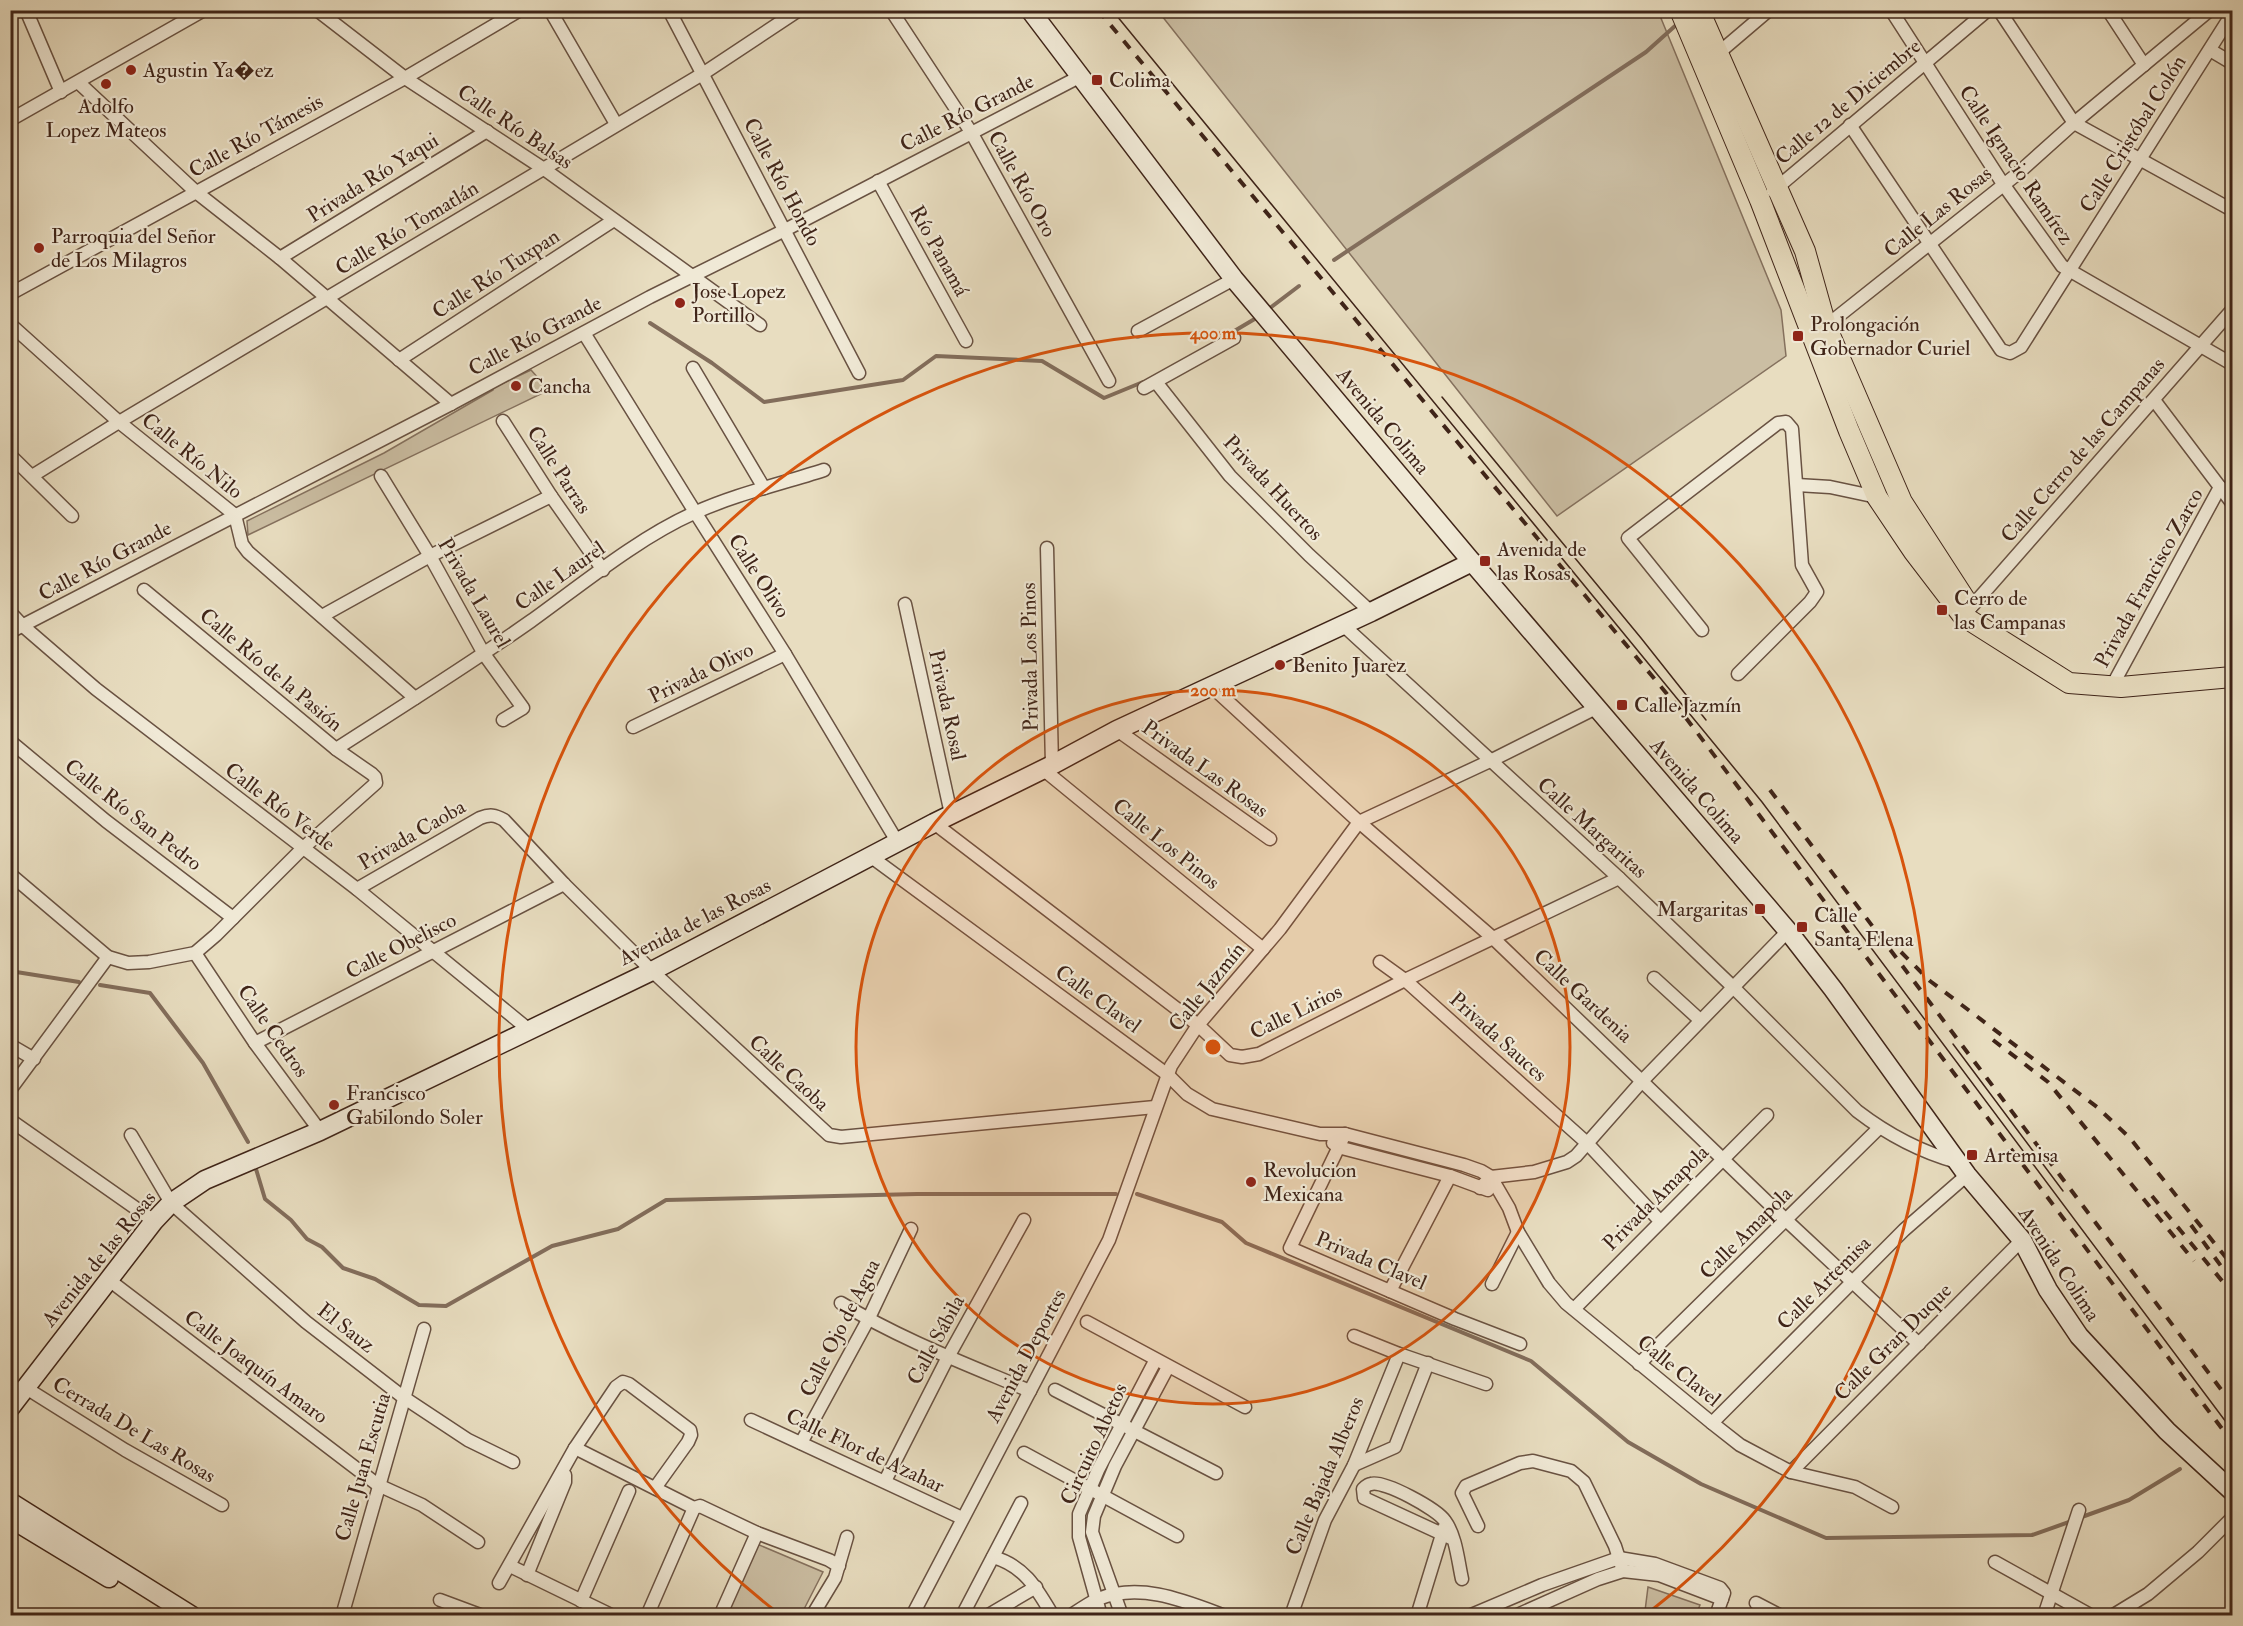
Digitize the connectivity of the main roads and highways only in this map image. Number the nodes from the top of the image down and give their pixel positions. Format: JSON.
{"nodes":[{"id":1,"x":1680,"y":10,"type":"edge"},
{"id":2,"x":1699,"y":10,"type":"edge"},
{"id":3,"x":1967,"y":612,"type":"junction"},
{"id":4,"x":2232,"y":677,"type":"edge"}],
"edges":[{"from":1,"to":3,"type":"main road"},
{"from":2,"to":3,"type":"main road"},
{"from":3,"to":4,"type":"main road"}]}
